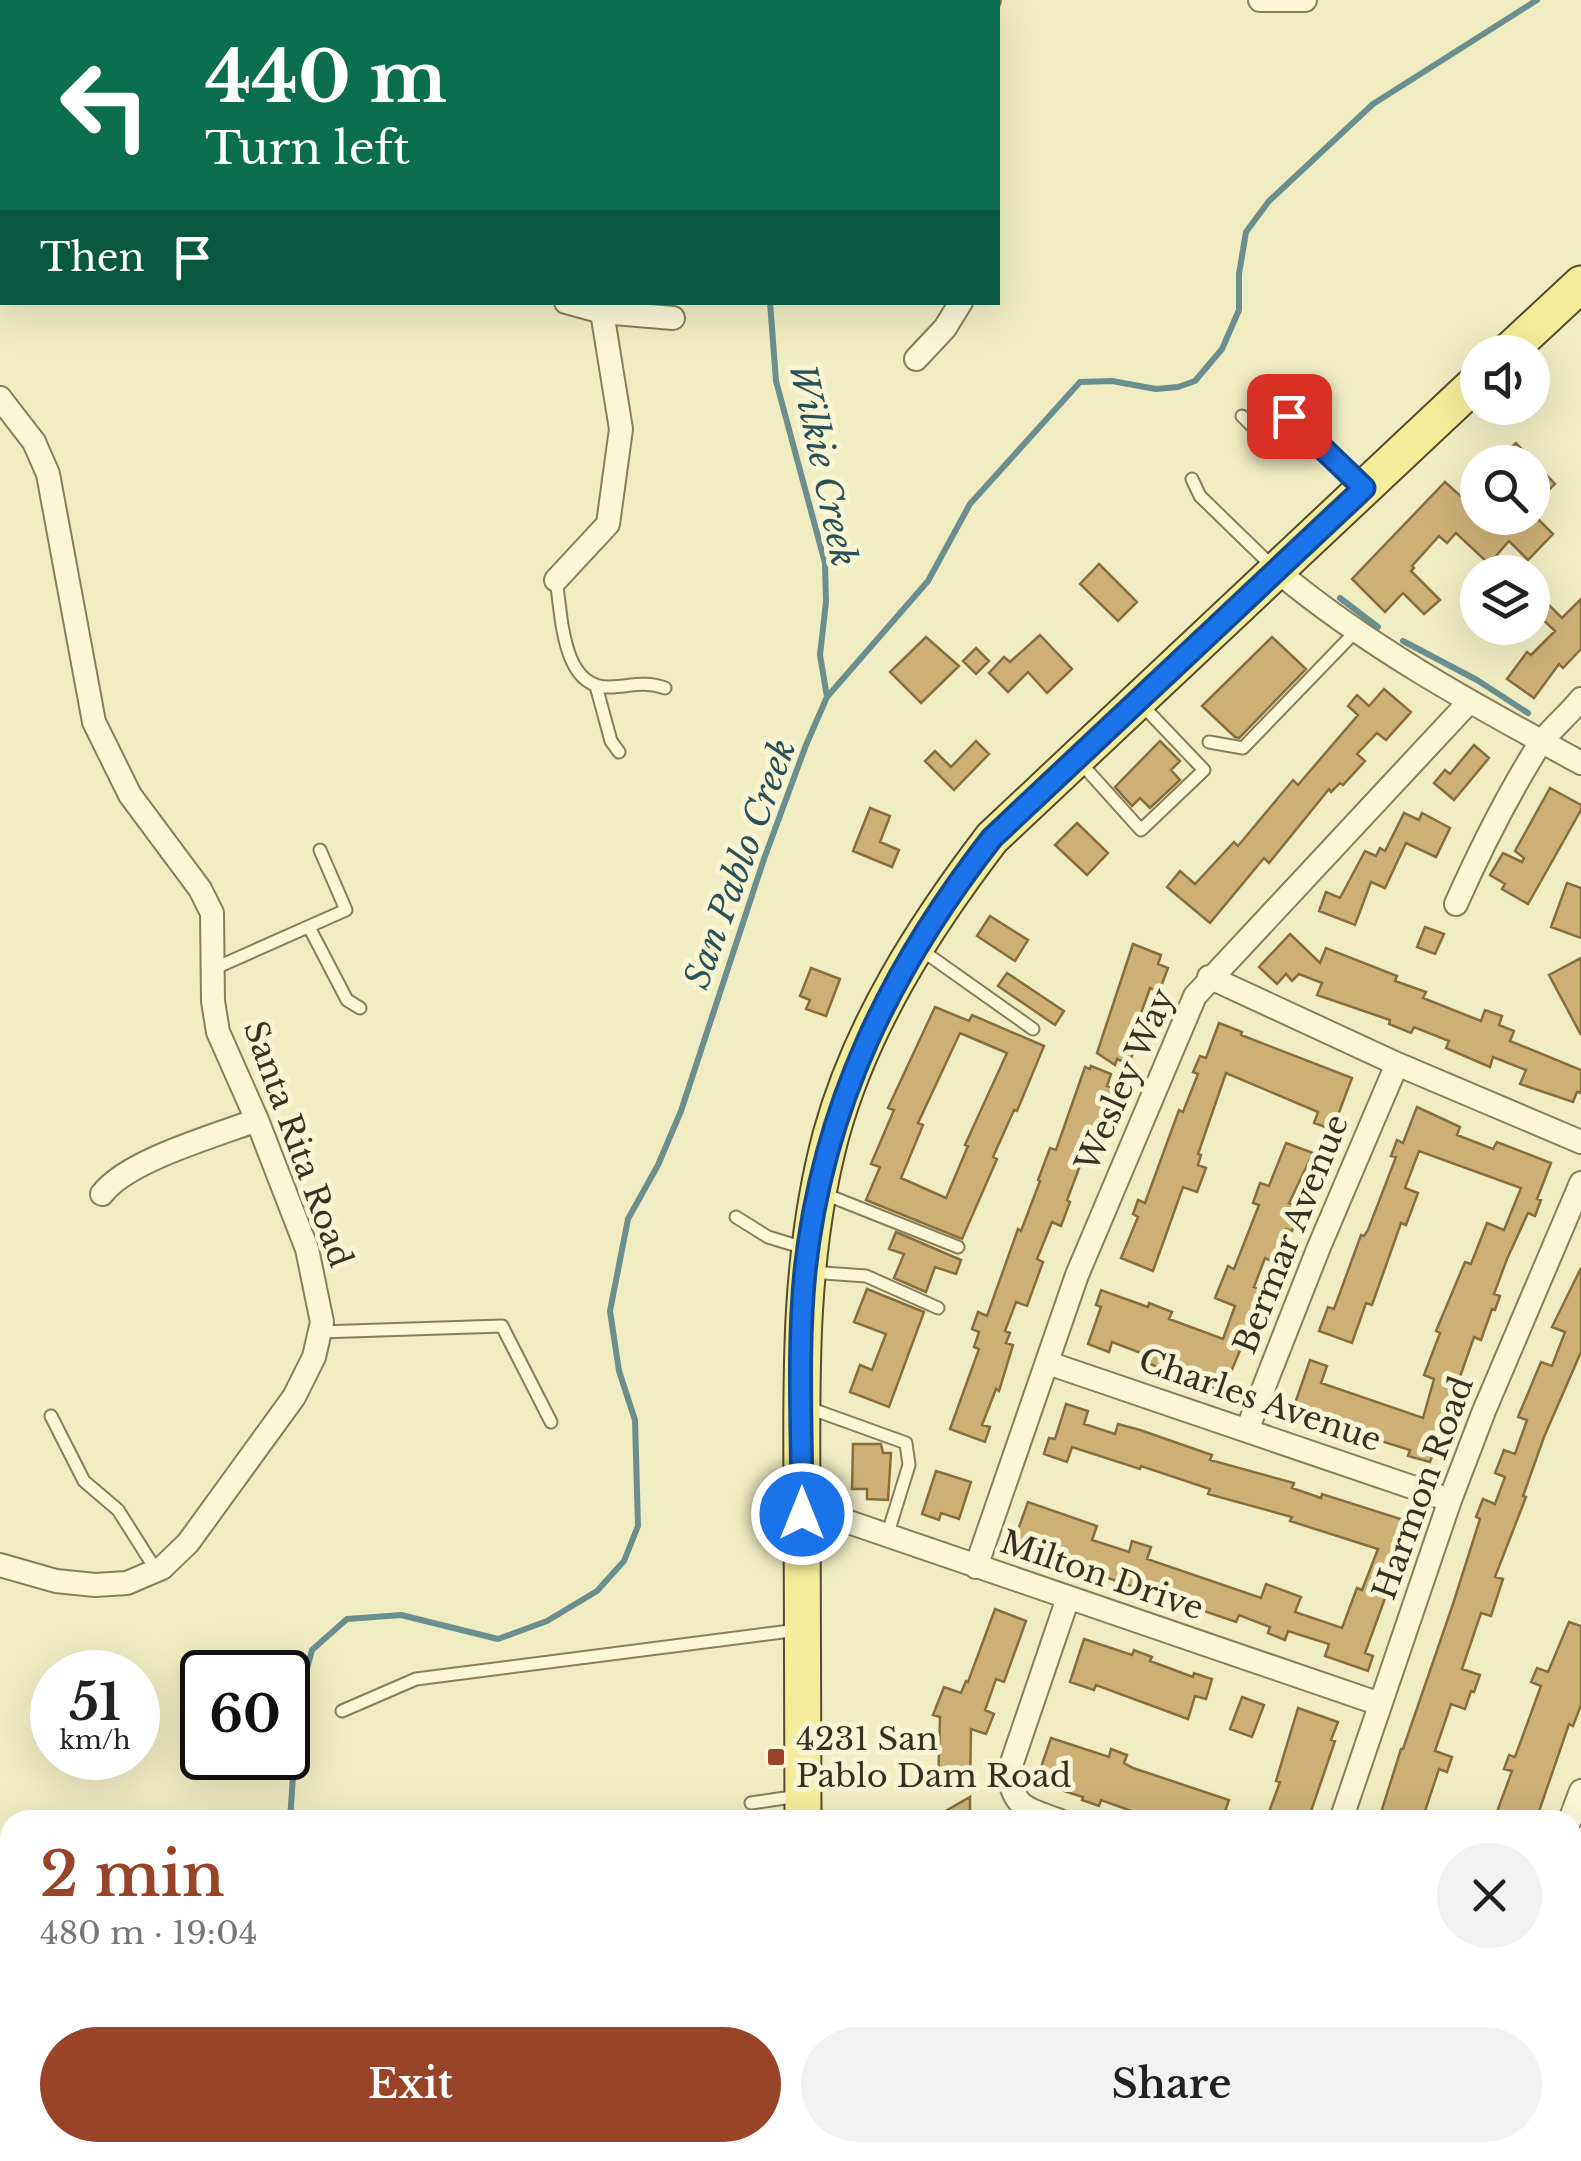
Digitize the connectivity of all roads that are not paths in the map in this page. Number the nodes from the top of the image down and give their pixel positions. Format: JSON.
{"nodes":[{"id":1,"x":1260,"y":0,"type":"edge"},
{"id":2,"x":1305,"y":0,"type":"edge"},
{"id":3,"x":1581,"y":284,"type":"edge"},
{"id":4,"x":959,"y":305,"type":"edge"},
{"id":5,"x":603,"y":307,"type":"edge"},
{"id":6,"x":674,"y":318,"type":"dead end"},
{"id":7,"x":1526,"y":335,"type":"edge"},
{"id":8,"x":916,"y":359,"type":"dead end"},
{"id":9,"x":0,"y":398,"type":"edge"},
{"id":10,"x":1460,"y":399,"type":"edge"},
{"id":11,"x":1242,"y":416,"type":"dead end"},
{"id":12,"x":1192,"y":479,"type":"dead end"},
{"id":13,"x":1364,"y":488,"type":"junction"},
{"id":14,"x":1276,"y":570,"type":"junction"},
{"id":15,"x":556,"y":580,"type":"joint"},
{"id":16,"x":1356,"y":632,"type":"junction"},
{"id":17,"x":596,"y":686,"type":"junction"},
{"id":18,"x":665,"y":688,"type":"dead end"},
{"id":19,"x":1581,"y":699,"type":"edge"},
{"id":20,"x":1137,"y":700,"type":"junction"},
{"id":21,"x":1468,"y":702,"type":"junction"},
{"id":22,"x":1542,"y":741,"type":"junction"},
{"id":23,"x":1208,"y":742,"type":"dead end"},
{"id":24,"x":619,"y":752,"type":"dead end"},
{"id":25,"x":1076,"y":758,"type":"junction"},
{"id":26,"x":1581,"y":763,"type":"edge"},
{"id":27,"x":320,"y":850,"type":"dead end"},
{"id":28,"x":1456,"y":904,"type":"dead end"},
{"id":29,"x":309,"y":927,"type":"junction"},
{"id":30,"x":916,"y":947,"type":"junction"},
{"id":31,"x":213,"y":970,"type":"junction"},
{"id":32,"x":1209,"y":977,"type":"junction"},
{"id":33,"x":360,"y":1008,"type":"dead end"},
{"id":34,"x":1033,"y":1029,"type":"dead end"},
{"id":35,"x":1396,"y":1064,"type":"junction"},
{"id":36,"x":258,"y":1120,"type":"junction"},
{"id":37,"x":1581,"y":1142,"type":"edge"},
{"id":38,"x":1581,"y":1183,"type":"edge"},
{"id":39,"x":818,"y":1191,"type":"junction"},
{"id":40,"x":102,"y":1194,"type":"dead end"},
{"id":41,"x":736,"y":1216,"type":"dead end"},
{"id":42,"x":958,"y":1247,"type":"dead end"},
{"id":43,"x":807,"y":1260,"type":"junction"},
{"id":44,"x":938,"y":1308,"type":"dead end"},
{"id":45,"x":320,"y":1332,"type":"junction"},
{"id":46,"x":1048,"y":1363,"type":"junction"},
{"id":47,"x":801,"y":1406,"type":"junction"},
{"id":48,"x":51,"y":1416,"type":"dead end"},
{"id":49,"x":551,"y":1422,"type":"dead end"},
{"id":50,"x":1248,"y":1430,"type":"junction"},
{"id":51,"x":1450,"y":1500,"type":"junction"},
{"id":52,"x":802,"y":1514,"type":"junction"},
{"id":53,"x":887,"y":1536,"type":"junction"},
{"id":54,"x":0,"y":1565,"type":"edge"},
{"id":55,"x":976,"y":1566,"type":"junction"},
{"id":56,"x":156,"y":1570,"type":"junction"},
{"id":57,"x":1068,"y":1598,"type":"junction"},
{"id":58,"x":802,"y":1630,"type":"junction"},
{"id":59,"x":1380,"y":1704,"type":"junction"},
{"id":60,"x":342,"y":1711,"type":"dead end"},
{"id":61,"x":751,"y":1803,"type":"dead end"},
{"id":62,"x":803,"y":1808,"type":"edge"},
{"id":63,"x":1030,"y":1810,"type":"edge"},
{"id":64,"x":1343,"y":1810,"type":"edge"}],
"edges":[{"from":1,"to":2,"type":"street"},
{"from":3,"to":7,"type":"main road"},
{"from":4,"to":8,"type":"street"},
{"from":5,"to":6,"type":"street"},
{"from":5,"to":15,"type":"street"},
{"from":9,"to":31,"type":"street","name":"Santa Rita Road"},
{"from":10,"to":13,"type":"main road"},
{"from":11,"to":13,"type":"lane"},
{"from":12,"to":14,"type":"lane"},
{"from":13,"to":14,"type":"main road"},
{"from":14,"to":16,"type":"street"},
{"from":14,"to":20,"type":"main road"},
{"from":15,"to":17,"type":"lane"},
{"from":16,"to":21,"type":"street"},
{"from":16,"to":23,"type":"lane"},
{"from":17,"to":18,"type":"lane"},
{"from":17,"to":24,"type":"lane"},
{"from":19,"to":22,"type":"street"},
{"from":20,"to":25,"type":"main road"},
{"from":20,"to":25,"type":"lane"},
{"from":21,"to":22,"type":"street"},
{"from":21,"to":32,"type":"street","name":"Wesley Way"},
{"from":22,"to":26,"type":"street"},
{"from":22,"to":28,"type":"street"},
{"from":25,"to":30,"type":"main road"},
{"from":27,"to":29,"type":"lane"},
{"from":29,"to":31,"type":"lane"},
{"from":29,"to":33,"type":"lane"},
{"from":30,"to":34,"type":"lane"},
{"from":30,"to":39,"type":"main road"},
{"from":31,"to":36,"type":"street","name":"Santa Rita Road"},
{"from":32,"to":35,"type":"street"},
{"from":32,"to":46,"type":"street","name":"Wesley Way"},
{"from":35,"to":37,"type":"street"},
{"from":35,"to":50,"type":"street","name":"Bermar Avenue"},
{"from":36,"to":40,"type":"street"},
{"from":36,"to":45,"type":"street","name":"Santa Rita Road"},
{"from":38,"to":51,"type":"street","name":"Harmon Road"},
{"from":39,"to":42,"type":"lane"},
{"from":39,"to":43,"type":"main road"},
{"from":41,"to":43,"type":"lane"},
{"from":43,"to":44,"type":"lane"},
{"from":43,"to":47,"type":"main road"},
{"from":45,"to":49,"type":"lane"},
{"from":45,"to":56,"type":"street","name":"Santa Rita Road"},
{"from":46,"to":50,"type":"street","name":"Charles Avenue"},
{"from":46,"to":55,"type":"street","name":"Wesley Way"},
{"from":47,"to":52,"type":"main road"},
{"from":47,"to":53,"type":"lane"},
{"from":48,"to":56,"type":"lane"},
{"from":50,"to":51,"type":"street","name":"Charles Avenue"},
{"from":51,"to":59,"type":"street","name":"Harmon Road"},
{"from":52,"to":53,"type":"street","name":"Milton Drive"},
{"from":52,"to":58,"type":"main road"},
{"from":53,"to":55,"type":"street","name":"Milton Drive"},
{"from":54,"to":56,"type":"street","name":"Santa Rita Road"},
{"from":55,"to":57,"type":"street","name":"Milton Drive"},
{"from":57,"to":59,"type":"street","name":"Milton Drive"},
{"from":57,"to":63,"type":"street"},
{"from":58,"to":60,"type":"lane"},
{"from":58,"to":62,"type":"main road"},
{"from":59,"to":64,"type":"street","name":"Harmon Road"},
{"from":61,"to":62,"type":"lane"}]}
